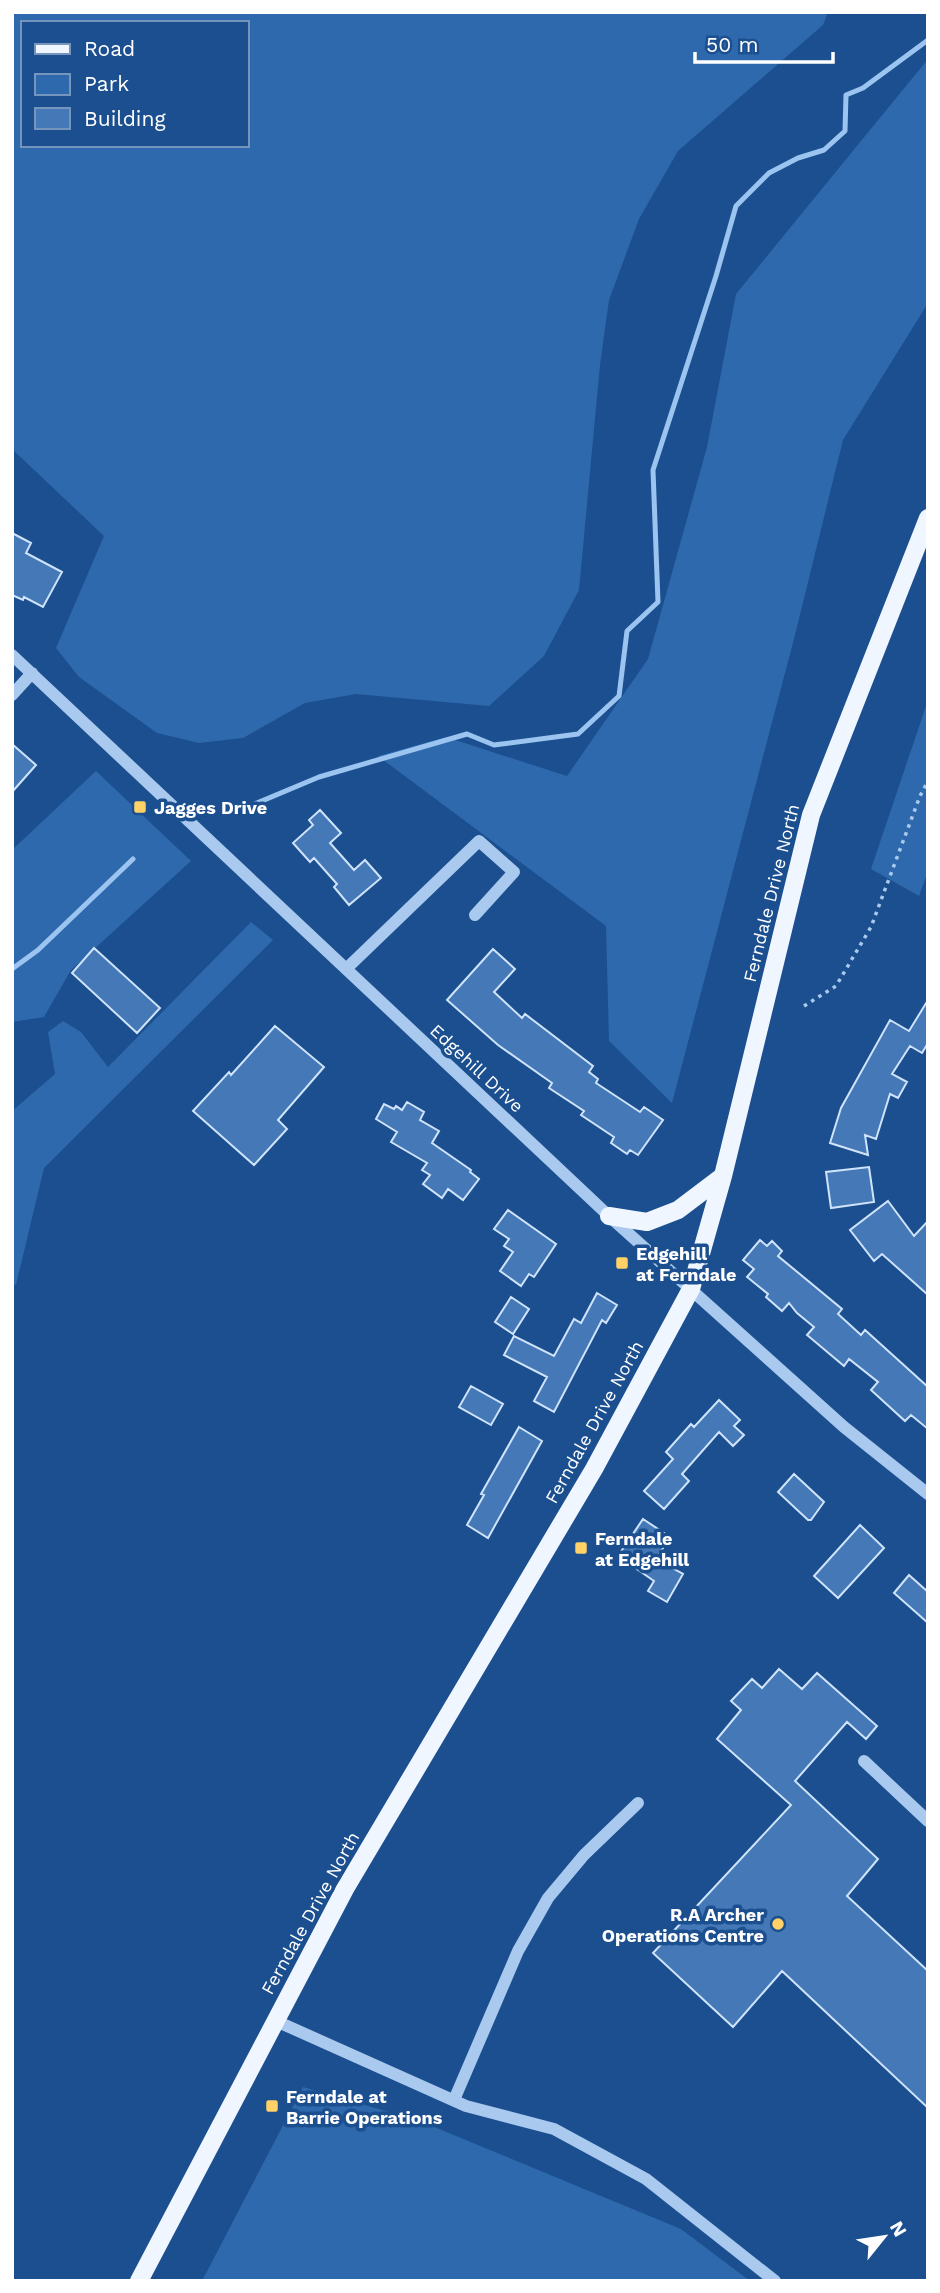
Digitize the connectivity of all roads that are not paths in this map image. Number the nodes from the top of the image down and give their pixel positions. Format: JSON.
{"nodes":[{"id":1,"x":928,"y":518,"type":"edge"},
{"id":2,"x":12,"y":655,"type":"edge"},
{"id":3,"x":32,"y":673,"type":"junction"},
{"id":4,"x":12,"y":695,"type":"edge"},
{"id":5,"x":475,"y":915,"type":"dead end"},
{"id":6,"x":346,"y":969,"type":"junction"},
{"id":7,"x":723,"y":1176,"type":"junction"},
{"id":8,"x":609,"y":1216,"type":"junction"},
{"id":9,"x":691,"y":1289,"type":"junction"},
{"id":10,"x":928,"y":1494,"type":"edge"},
{"id":11,"x":863,"y":1761,"type":"dead end"},
{"id":12,"x":638,"y":1803,"type":"dead end"},
{"id":13,"x":928,"y":1821,"type":"edge"},
{"id":14,"x":276,"y":2021,"type":"junction"},
{"id":15,"x":454,"y":2100,"type":"junction"},
{"id":16,"x":139,"y":2281,"type":"edge"},
{"id":17,"x":775,"y":2281,"type":"edge"}],
"edges":[{"from":1,"to":7,"type":"main road","name":"Ferndale Drive North"},
{"from":2,"to":3,"type":"street","name":"Edgehill Drive"},
{"from":3,"to":4,"type":"street"},
{"from":3,"to":6,"type":"street","name":"Edgehill Drive"},
{"from":5,"to":6,"type":"street"},
{"from":6,"to":8,"type":"street","name":"Edgehill Drive"},
{"from":7,"to":8,"type":"main road"},
{"from":7,"to":9,"type":"main road","name":"Ferndale Drive North"},
{"from":8,"to":9,"type":"street","name":"Edgehill Drive"},
{"from":9,"to":10,"type":"street","name":"Edgehill Drive"},
{"from":9,"to":14,"type":"main road","name":"Ferndale Drive North"},
{"from":11,"to":13,"type":"street"},
{"from":12,"to":15,"type":"street"},
{"from":14,"to":15,"type":"street"},
{"from":14,"to":16,"type":"main road","name":"Ferndale Drive North"},
{"from":15,"to":17,"type":"street"}]}
